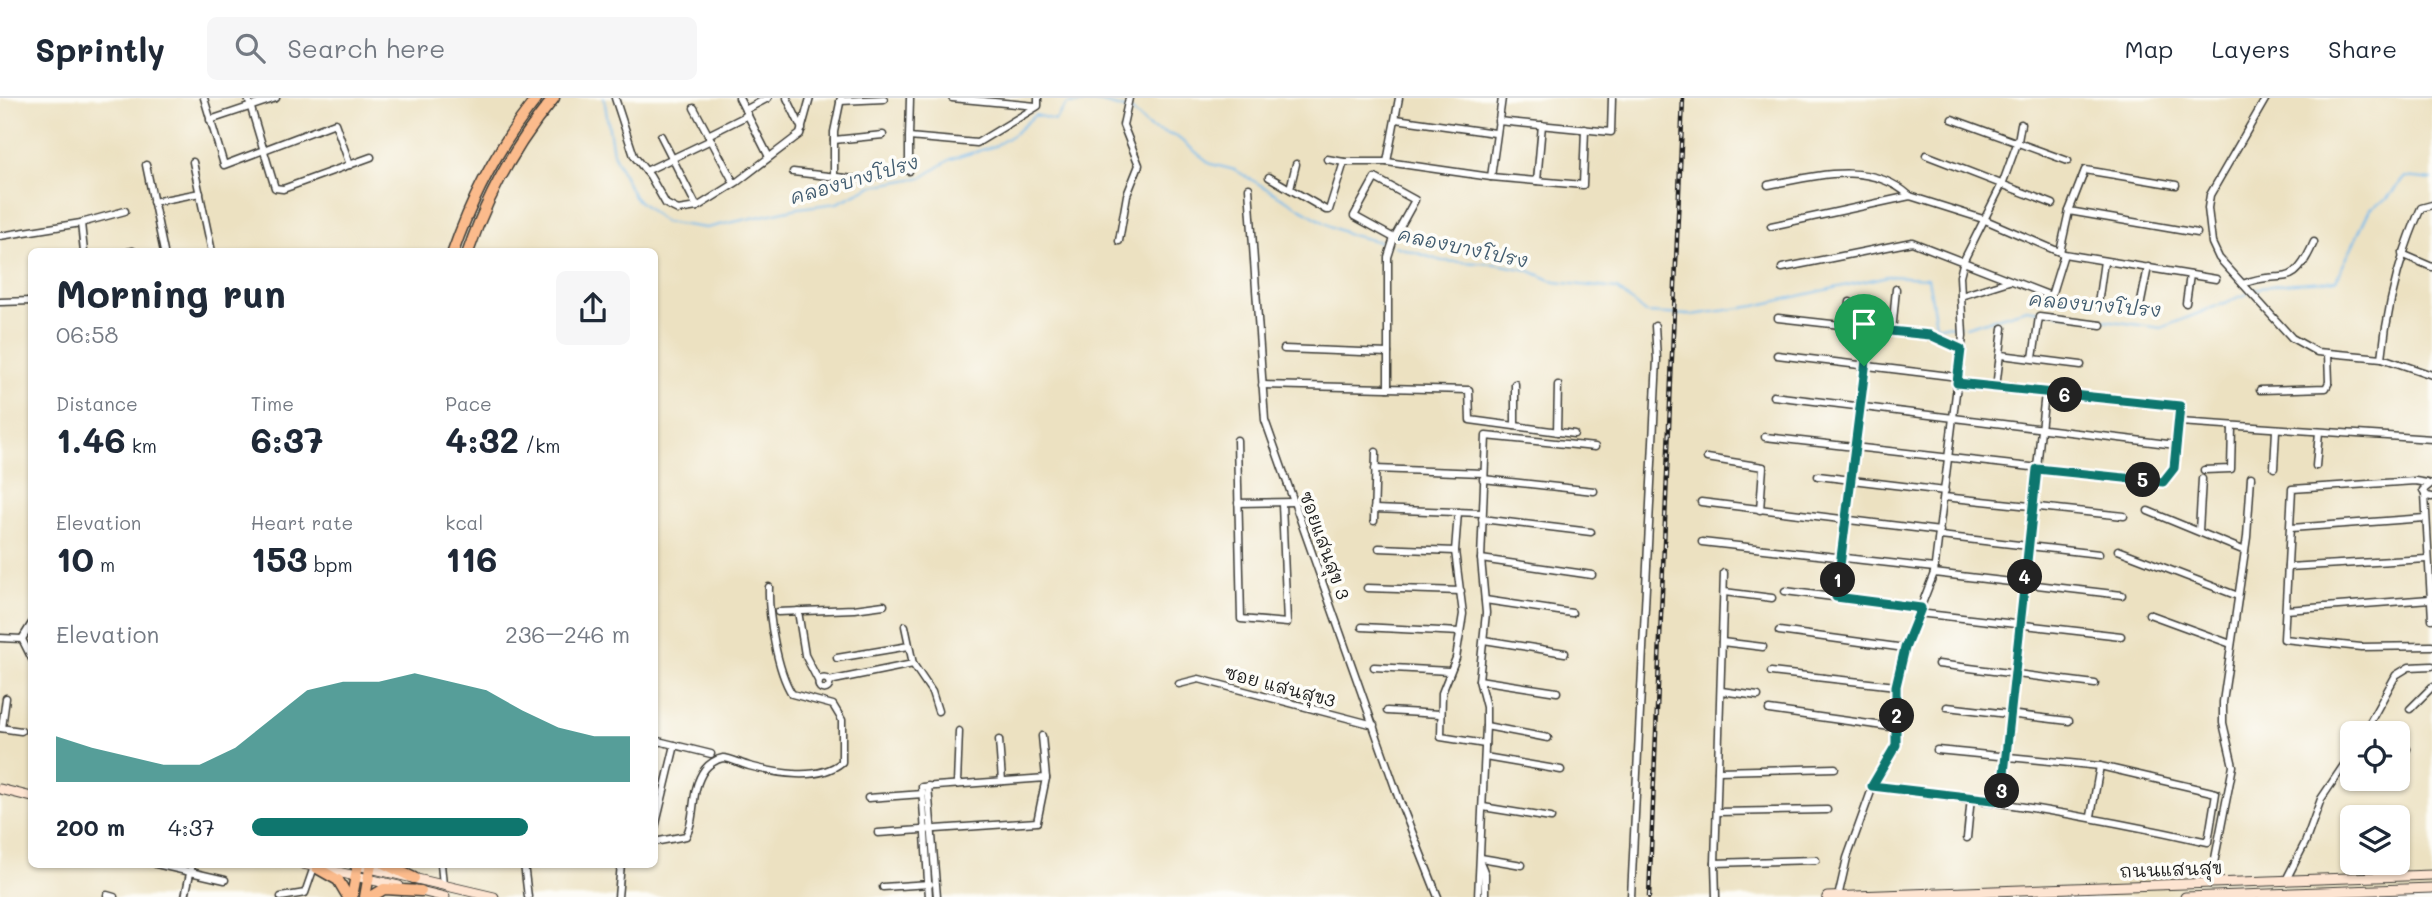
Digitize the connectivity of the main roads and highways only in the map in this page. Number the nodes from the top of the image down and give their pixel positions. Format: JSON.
{"nodes":[{"id":1,"x":537,"y":98,"type":"edge"},
{"id":2,"x":554,"y":98,"type":"edge"},
{"id":3,"x":455,"y":248,"type":"edge"},
{"id":4,"x":470,"y":248,"type":"edge"},
{"id":5,"x":0,"y":789,"type":"edge"},
{"id":6,"x":28,"y":796,"type":"edge"},
{"id":7,"x":317,"y":868,"type":"edge"},
{"id":8,"x":356,"y":868,"type":"edge"},
{"id":9,"x":393,"y":868,"type":"edge"},
{"id":10,"x":370,"y":871,"type":"edge"},
{"id":11,"x":2432,"y":875,"type":"edge"},
{"id":12,"x":414,"y":878,"type":"junction"},
{"id":13,"x":2254,"y":881,"type":"junction"},
{"id":14,"x":2264,"y":881,"type":"junction"},
{"id":15,"x":2432,"y":888,"type":"edge"},
{"id":16,"x":421,"y":891,"type":"junction"},
{"id":17,"x":2401,"y":893,"type":"edge"},
{"id":18,"x":2259,"y":896,"type":"edge"},
{"id":19,"x":350,"y":897,"type":"edge"},
{"id":20,"x":365,"y":897,"type":"edge"},
{"id":21,"x":371,"y":897,"type":"edge"},
{"id":22,"x":445,"y":897,"type":"edge"},
{"id":23,"x":494,"y":897,"type":"edge"},
{"id":24,"x":1827,"y":897,"type":"edge"},
{"id":25,"x":1838,"y":897,"type":"edge"},
{"id":26,"x":2185,"y":897,"type":"edge"}],
"edges":[{"from":1,"to":3,"type":"highway"},
{"from":2,"to":4,"type":"highway"},
{"from":5,"to":6,"type":"main road"},
{"from":7,"to":19,"type":"highway"},
{"from":8,"to":10,"type":"main road"},
{"from":8,"to":19,"type":"highway"},
{"from":9,"to":12,"type":"highway"},
{"from":10,"to":12,"type":"main road"},
{"from":10,"to":16,"type":"main road"},
{"from":10,"to":20,"type":"highway"},
{"from":11,"to":14,"type":"main road","name":"ถนนแสนสุข"},
{"from":12,"to":23,"type":"main road"},
{"from":13,"to":14,"type":"main road","name":"ถนนแสนสุข"},
{"from":13,"to":18,"type":"main road"},
{"from":13,"to":25,"type":"main road","name":"ถนนแสนสุข"},
{"from":14,"to":18,"type":"main road"},
{"from":15,"to":17,"type":"main road","name":"ถนนแสนสุข"},
{"from":16,"to":21,"type":"highway"},
{"from":16,"to":22,"type":"main road"},
{"from":17,"to":18,"type":"main road","name":"ถนนแสนสุข"},
{"from":18,"to":26,"type":"main road","name":"ถนนแสนสุข"},
{"from":24,"to":25,"type":"main road","name":"ถนนแสนสุข"}]}
